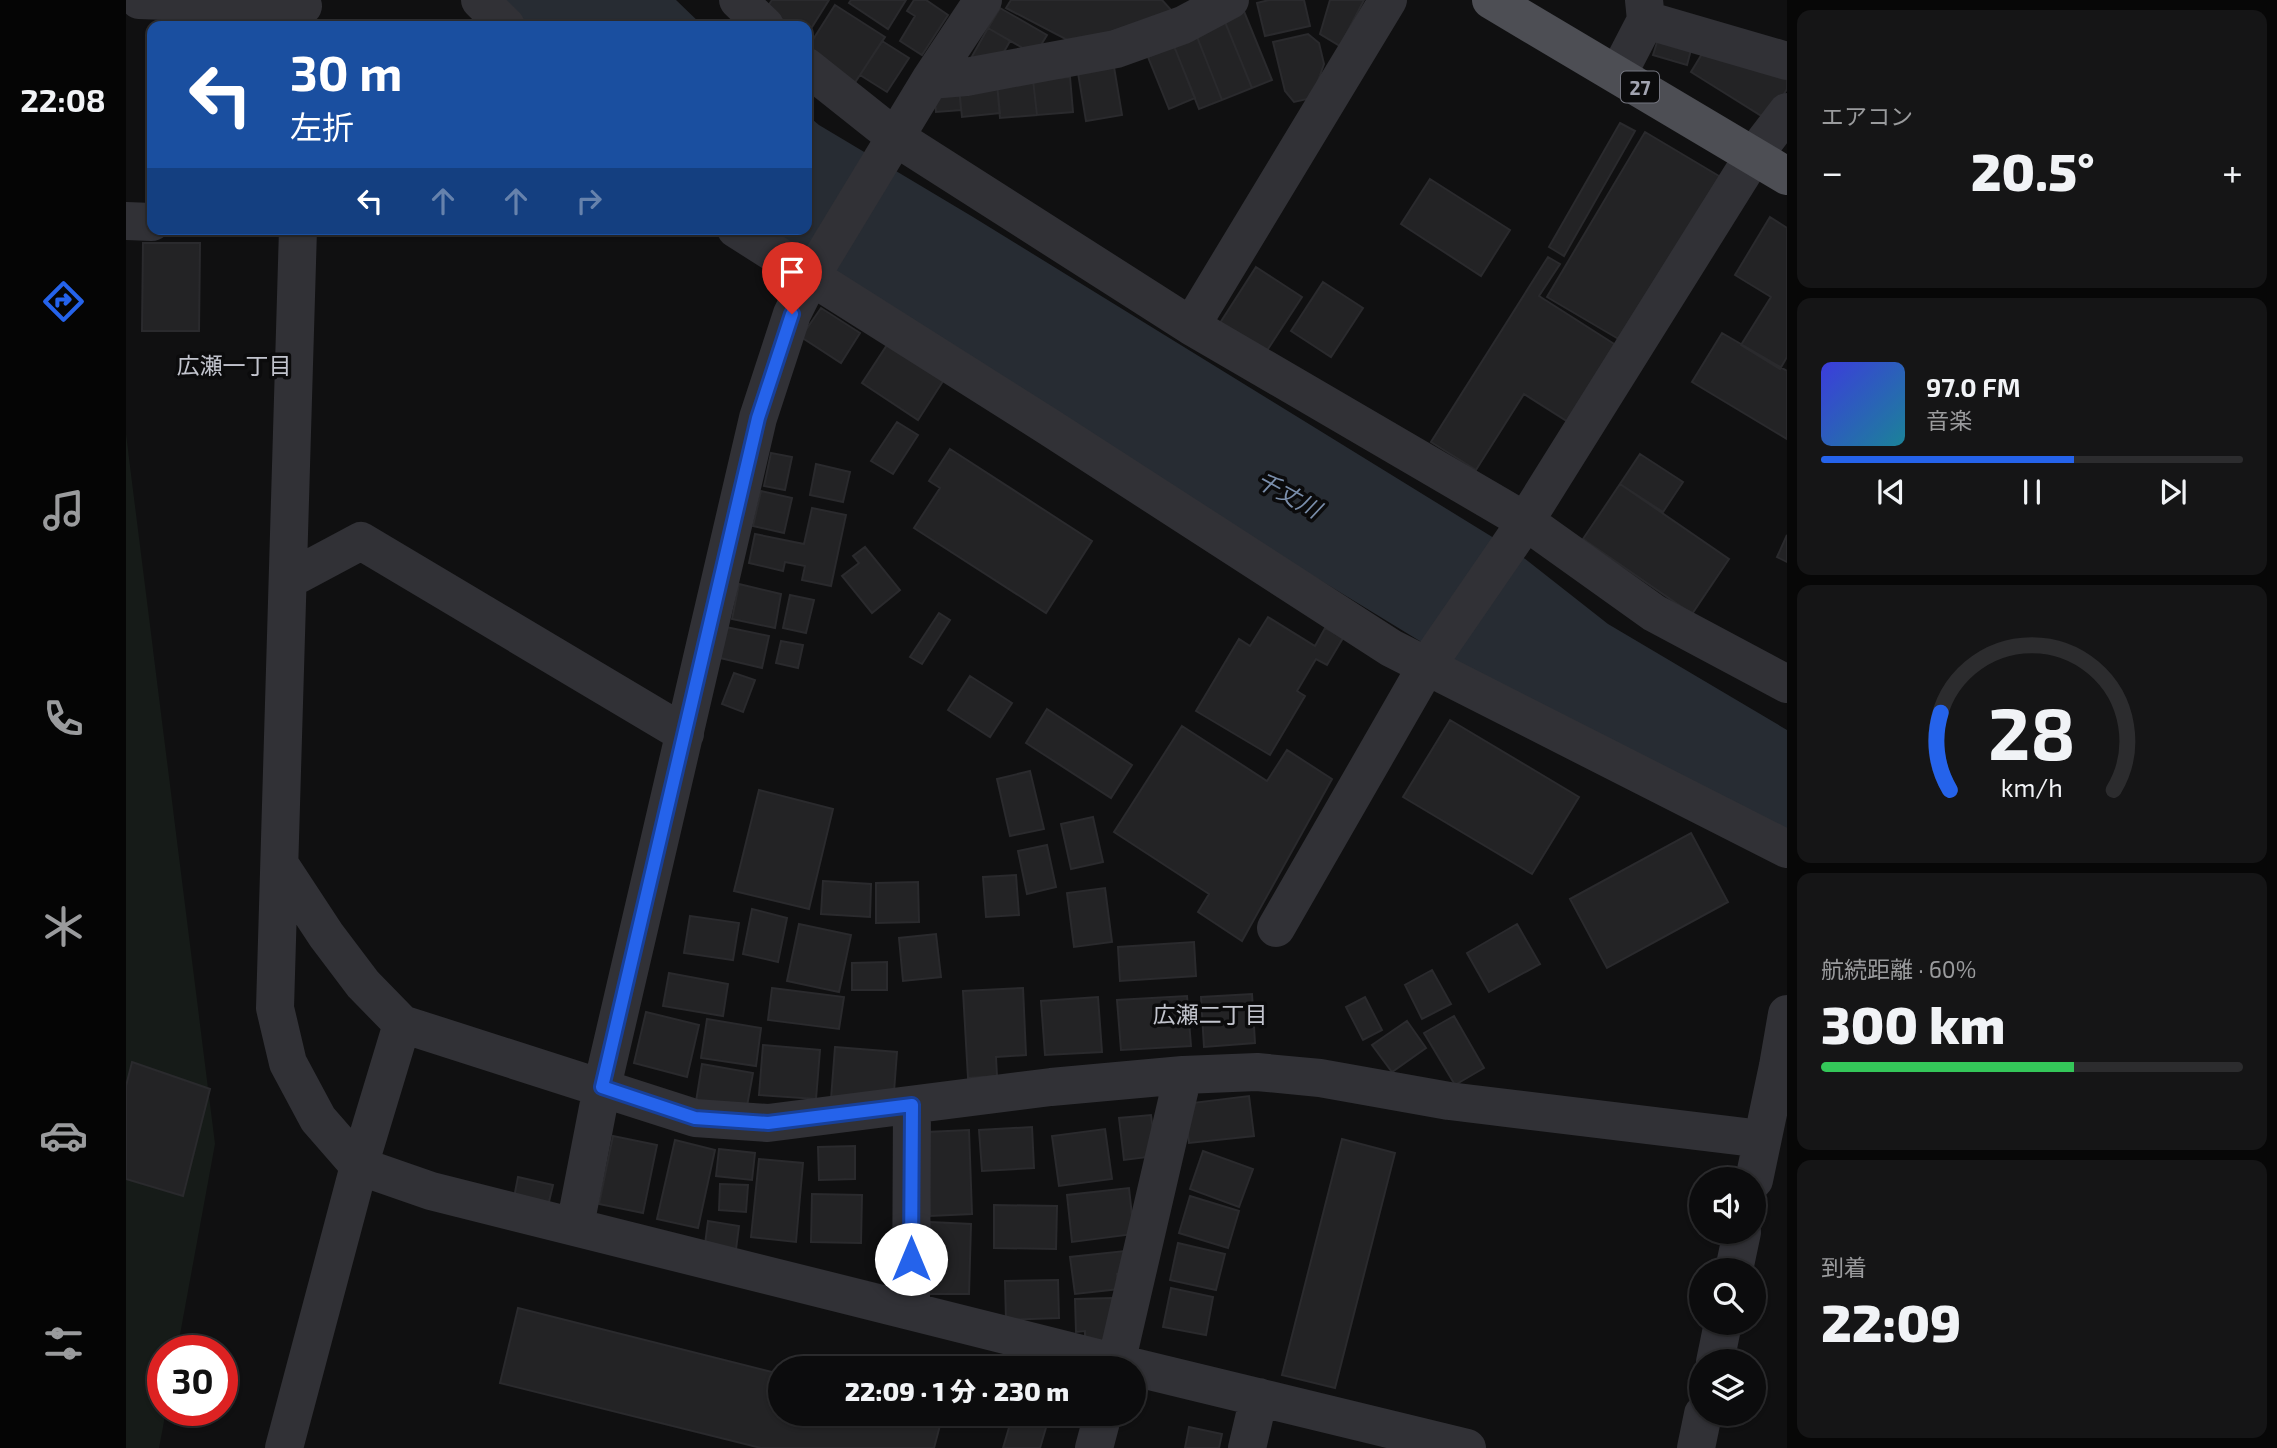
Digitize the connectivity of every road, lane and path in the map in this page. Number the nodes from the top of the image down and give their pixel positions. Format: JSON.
{"nodes":[{"id":1,"x":139,"y":0,"type":"edge"},
{"id":2,"x":480,"y":0,"type":"edge"},
{"id":3,"x":738,"y":0,"type":"edge"},
{"id":4,"x":983,"y":0,"type":"edge"},
{"id":5,"x":1230,"y":0,"type":"edge"},
{"id":6,"x":1388,"y":0,"type":"edge"},
{"id":7,"x":1492,"y":0,"type":"edge"},
{"id":8,"x":1645,"y":10,"type":"edge"},
{"id":9,"x":303,"y":11,"type":"edge"},
{"id":10,"x":501,"y":21,"type":"edge"},
{"id":11,"x":760,"y":21,"type":"edge"},
{"id":12,"x":1787,"y":61,"type":"edge"},
{"id":13,"x":812,"y":72,"type":"edge"},
{"id":14,"x":1618,"y":74,"type":"junction"},
{"id":15,"x":930,"y":80,"type":"junction"},
{"id":16,"x":1787,"y":112,"type":"edge"},
{"id":17,"x":890,"y":146,"type":"junction"},
{"id":18,"x":1754,"y":155,"type":"junction"},
{"id":19,"x":1787,"y":176,"type":"edge"},
{"id":20,"x":126,"y":221,"type":"edge"},
{"id":21,"x":147,"y":222,"type":"edge"},
{"id":22,"x":298,"y":235,"type":"edge"},
{"id":23,"x":747,"y":235,"type":"edge"},
{"id":24,"x":814,"y":272,"type":"junction"},
{"id":25,"x":1191,"y":326,"type":"junction"},
{"id":26,"x":1520,"y":528,"type":"junction"},
{"id":27,"x":288,"y":580,"type":"junction"},
{"id":28,"x":1429,"y":664,"type":"junction"},
{"id":29,"x":1787,"y":684,"type":"edge"},
{"id":30,"x":685,"y":734,"type":"junction"},
{"id":31,"x":1787,"y":849,"type":"edge"},
{"id":32,"x":280,"y":865,"type":"junction"},
{"id":33,"x":1276,"y":928,"type":"dead end"},
{"id":34,"x":1787,"y":1014,"type":"edge"},
{"id":35,"x":402,"y":1024,"type":"junction"},
{"id":36,"x":1783,"y":1066,"type":"edge"},
{"id":37,"x":1182,"y":1075,"type":"junction"},
{"id":38,"x":602,"y":1087,"type":"junction"},
{"id":39,"x":912,"y":1105,"type":"junction"},
{"id":40,"x":1762,"y":1139,"type":"junction"},
{"id":41,"x":359,"y":1166,"type":"junction"},
{"id":42,"x":1757,"y":1167,"type":"edge"},
{"id":43,"x":575,"y":1226,"type":"junction"},
{"id":44,"x":911,"y":1310,"type":"junction"},
{"id":45,"x":1079,"y":1356,"type":"edge"},
{"id":46,"x":1118,"y":1356,"type":"edge"},
{"id":47,"x":1146,"y":1373,"type":"edge"},
{"id":48,"x":1259,"y":1397,"type":"junction"},
{"id":49,"x":1100,"y":1426,"type":"edge"},
{"id":50,"x":1701,"y":1426,"type":"edge"},
{"id":51,"x":284,"y":1448,"type":"edge"},
{"id":52,"x":1094,"y":1448,"type":"edge"},
{"id":53,"x":1247,"y":1448,"type":"edge"},
{"id":54,"x":1467,"y":1448,"type":"edge"},
{"id":55,"x":1696,"y":1448,"type":"edge"}],
"edges":[{"from":1,"to":9,"type":"street"},
{"from":2,"to":10,"type":"street"},
{"from":3,"to":11,"type":"street"},
{"from":4,"to":15,"type":"street"},
{"from":5,"to":15,"type":"street"},
{"from":6,"to":25,"type":"street"},
{"from":7,"to":14,"type":"main road","number":"27"},
{"from":8,"to":12,"type":"street"},
{"from":8,"to":14,"type":"street"},
{"from":13,"to":17,"type":"street"},
{"from":14,"to":18,"type":"main road","number":"27"},
{"from":15,"to":17,"type":"street"},
{"from":16,"to":18,"type":"street"},
{"from":17,"to":24,"type":"street"},
{"from":17,"to":25,"type":"street"},
{"from":18,"to":19,"type":"main road","number":"27"},
{"from":18,"to":26,"type":"street"},
{"from":20,"to":21,"type":"street"},
{"from":22,"to":27,"type":"street"},
{"from":23,"to":24,"type":"street"},
{"from":24,"to":28,"type":"street"},
{"from":24,"to":30,"type":"street"},
{"from":25,"to":26,"type":"street"},
{"from":26,"to":28,"type":"street"},
{"from":26,"to":29,"type":"street"},
{"from":27,"to":30,"type":"street"},
{"from":27,"to":32,"type":"street"},
{"from":28,"to":31,"type":"street"},
{"from":28,"to":33,"type":"street"},
{"from":30,"to":38,"type":"street"},
{"from":32,"to":35,"type":"street"},
{"from":32,"to":41,"type":"street"},
{"from":34,"to":36,"type":"street"},
{"from":35,"to":38,"type":"street"},
{"from":35,"to":41,"type":"street"},
{"from":36,"to":40,"type":"street"},
{"from":37,"to":39,"type":"street"},
{"from":37,"to":40,"type":"street"},
{"from":37,"to":46,"type":"street"},
{"from":38,"to":39,"type":"street"},
{"from":38,"to":43,"type":"street"},
{"from":39,"to":44,"type":"street"},
{"from":40,"to":42,"type":"street"},
{"from":41,"to":43,"type":"street"},
{"from":41,"to":51,"type":"street"},
{"from":43,"to":44,"type":"street"},
{"from":44,"to":45,"type":"street"},
{"from":47,"to":48,"type":"street"},
{"from":48,"to":53,"type":"street"},
{"from":48,"to":54,"type":"street"},
{"from":49,"to":52,"type":"street"},
{"from":50,"to":55,"type":"street"}]}
